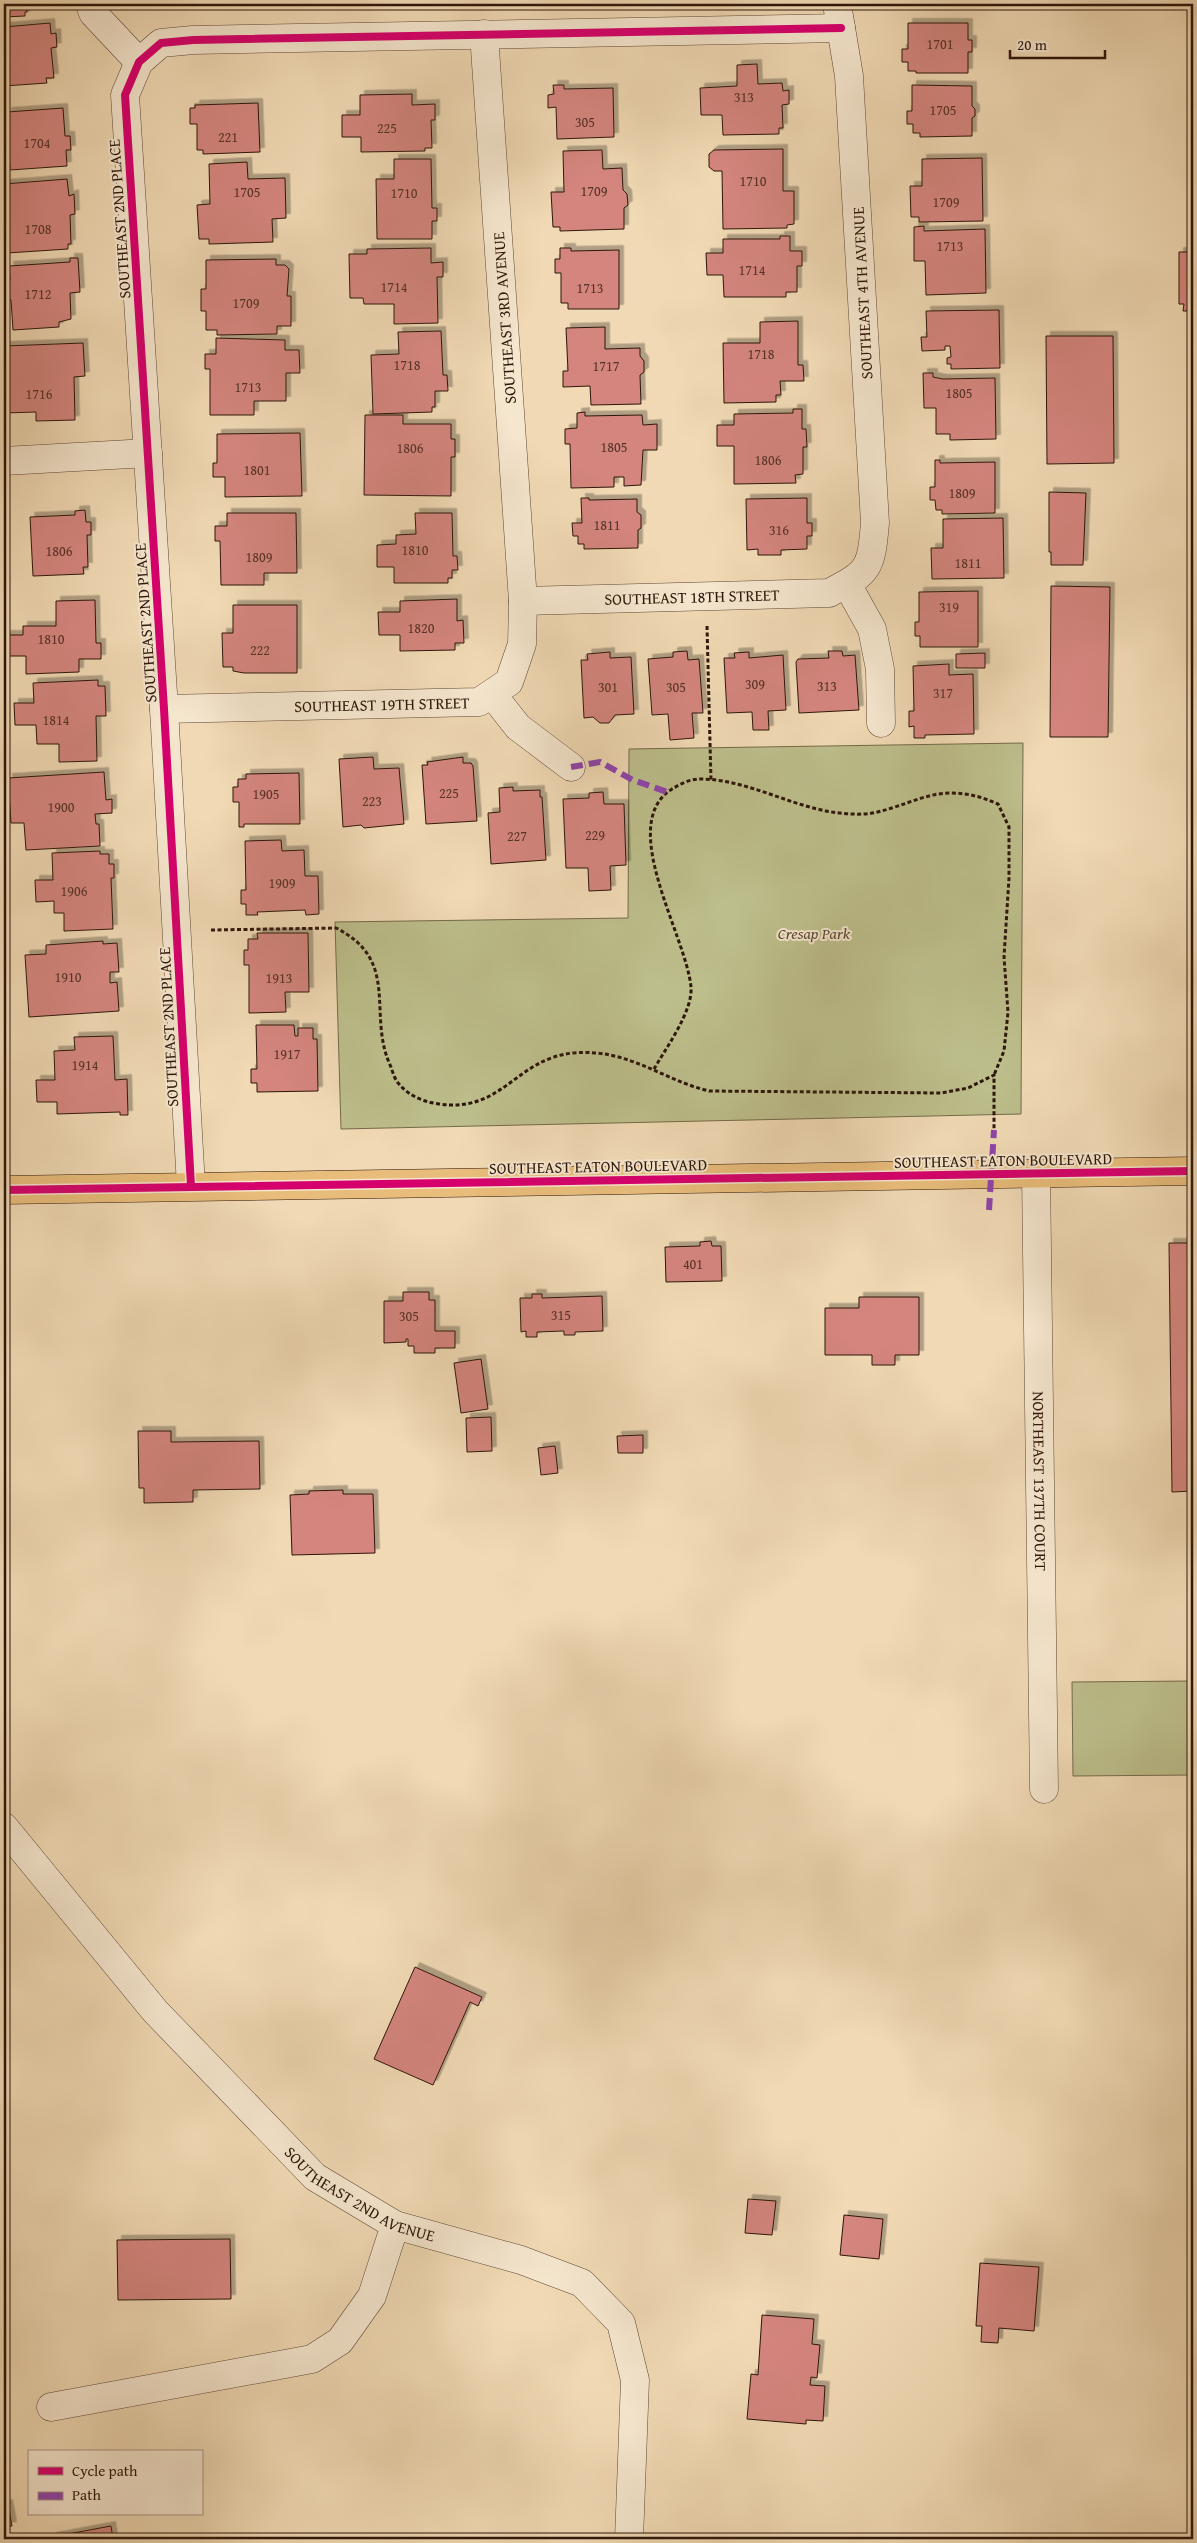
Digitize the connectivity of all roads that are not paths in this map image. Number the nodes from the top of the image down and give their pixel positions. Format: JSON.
{"nodes":[{"id":1,"x":90,"y":4,"type":"edge"},
{"id":2,"x":839,"y":16,"type":"edge"},
{"id":3,"x":484,"y":34,"type":"junction"},
{"id":4,"x":139,"y":62,"type":"junction"},
{"id":5,"x":148,"y":452,"type":"junction"},
{"id":6,"x":4,"y":461,"type":"edge"},
{"id":7,"x":852,"y":581,"type":"junction"},
{"id":8,"x":523,"y":601,"type":"junction"},
{"id":9,"x":492,"y":694,"type":"junction"},
{"id":10,"x":164,"y":709,"type":"junction"},
{"id":11,"x":881,"y":724,"type":"dead end"},
{"id":12,"x":572,"y":767,"type":"dead end"},
{"id":13,"x":1193,"y":1170,"type":"edge"},
{"id":14,"x":1036,"y":1173,"type":"junction"},
{"id":15,"x":191,"y":1186,"type":"junction"},
{"id":16,"x":4,"y":1190,"type":"edge"},
{"id":17,"x":1044,"y":1789,"type":"dead end"},
{"id":18,"x":4,"y":1827,"type":"edge"},
{"id":19,"x":395,"y":2225,"type":"junction"},
{"id":20,"x":50,"y":2407,"type":"dead end"},
{"id":21,"x":629,"y":2539,"type":"edge"}],
"edges":[{"from":1,"to":4,"type":"street"},
{"from":2,"to":3,"type":"street"},
{"from":2,"to":7,"type":"street","name":"SOUTHEAST 4TH AVENUE"},
{"from":3,"to":4,"type":"street"},
{"from":3,"to":8,"type":"street","name":"SOUTHEAST 3RD AVENUE"},
{"from":4,"to":5,"type":"street","name":"SOUTHEAST 2ND PLACE"},
{"from":5,"to":6,"type":"street"},
{"from":5,"to":10,"type":"street","name":"SOUTHEAST 2ND PLACE"},
{"from":7,"to":8,"type":"street","name":"SOUTHEAST 18TH STREET"},
{"from":7,"to":11,"type":"street"},
{"from":8,"to":9,"type":"street","name":"SOUTHEAST 19TH STREET"},
{"from":9,"to":10,"type":"street","name":"SOUTHEAST 19TH STREET"},
{"from":9,"to":12,"type":"street"},
{"from":10,"to":15,"type":"street","name":"SOUTHEAST 2ND PLACE"},
{"from":13,"to":14,"type":"main road","name":"SOUTHEAST EATON BOULEVARD"},
{"from":14,"to":15,"type":"main road","name":"SOUTHEAST EATON BOULEVARD"},
{"from":14,"to":17,"type":"street","name":"NORTHEAST 137TH COURT"},
{"from":15,"to":16,"type":"main road","name":"SOUTHEAST EATON BOULEVARD"},
{"from":18,"to":19,"type":"street","name":"SOUTHEAST 2ND AVENUE"},
{"from":19,"to":20,"type":"street"},
{"from":19,"to":21,"type":"street","name":"SOUTHEAST 2ND AVENUE"}]}
